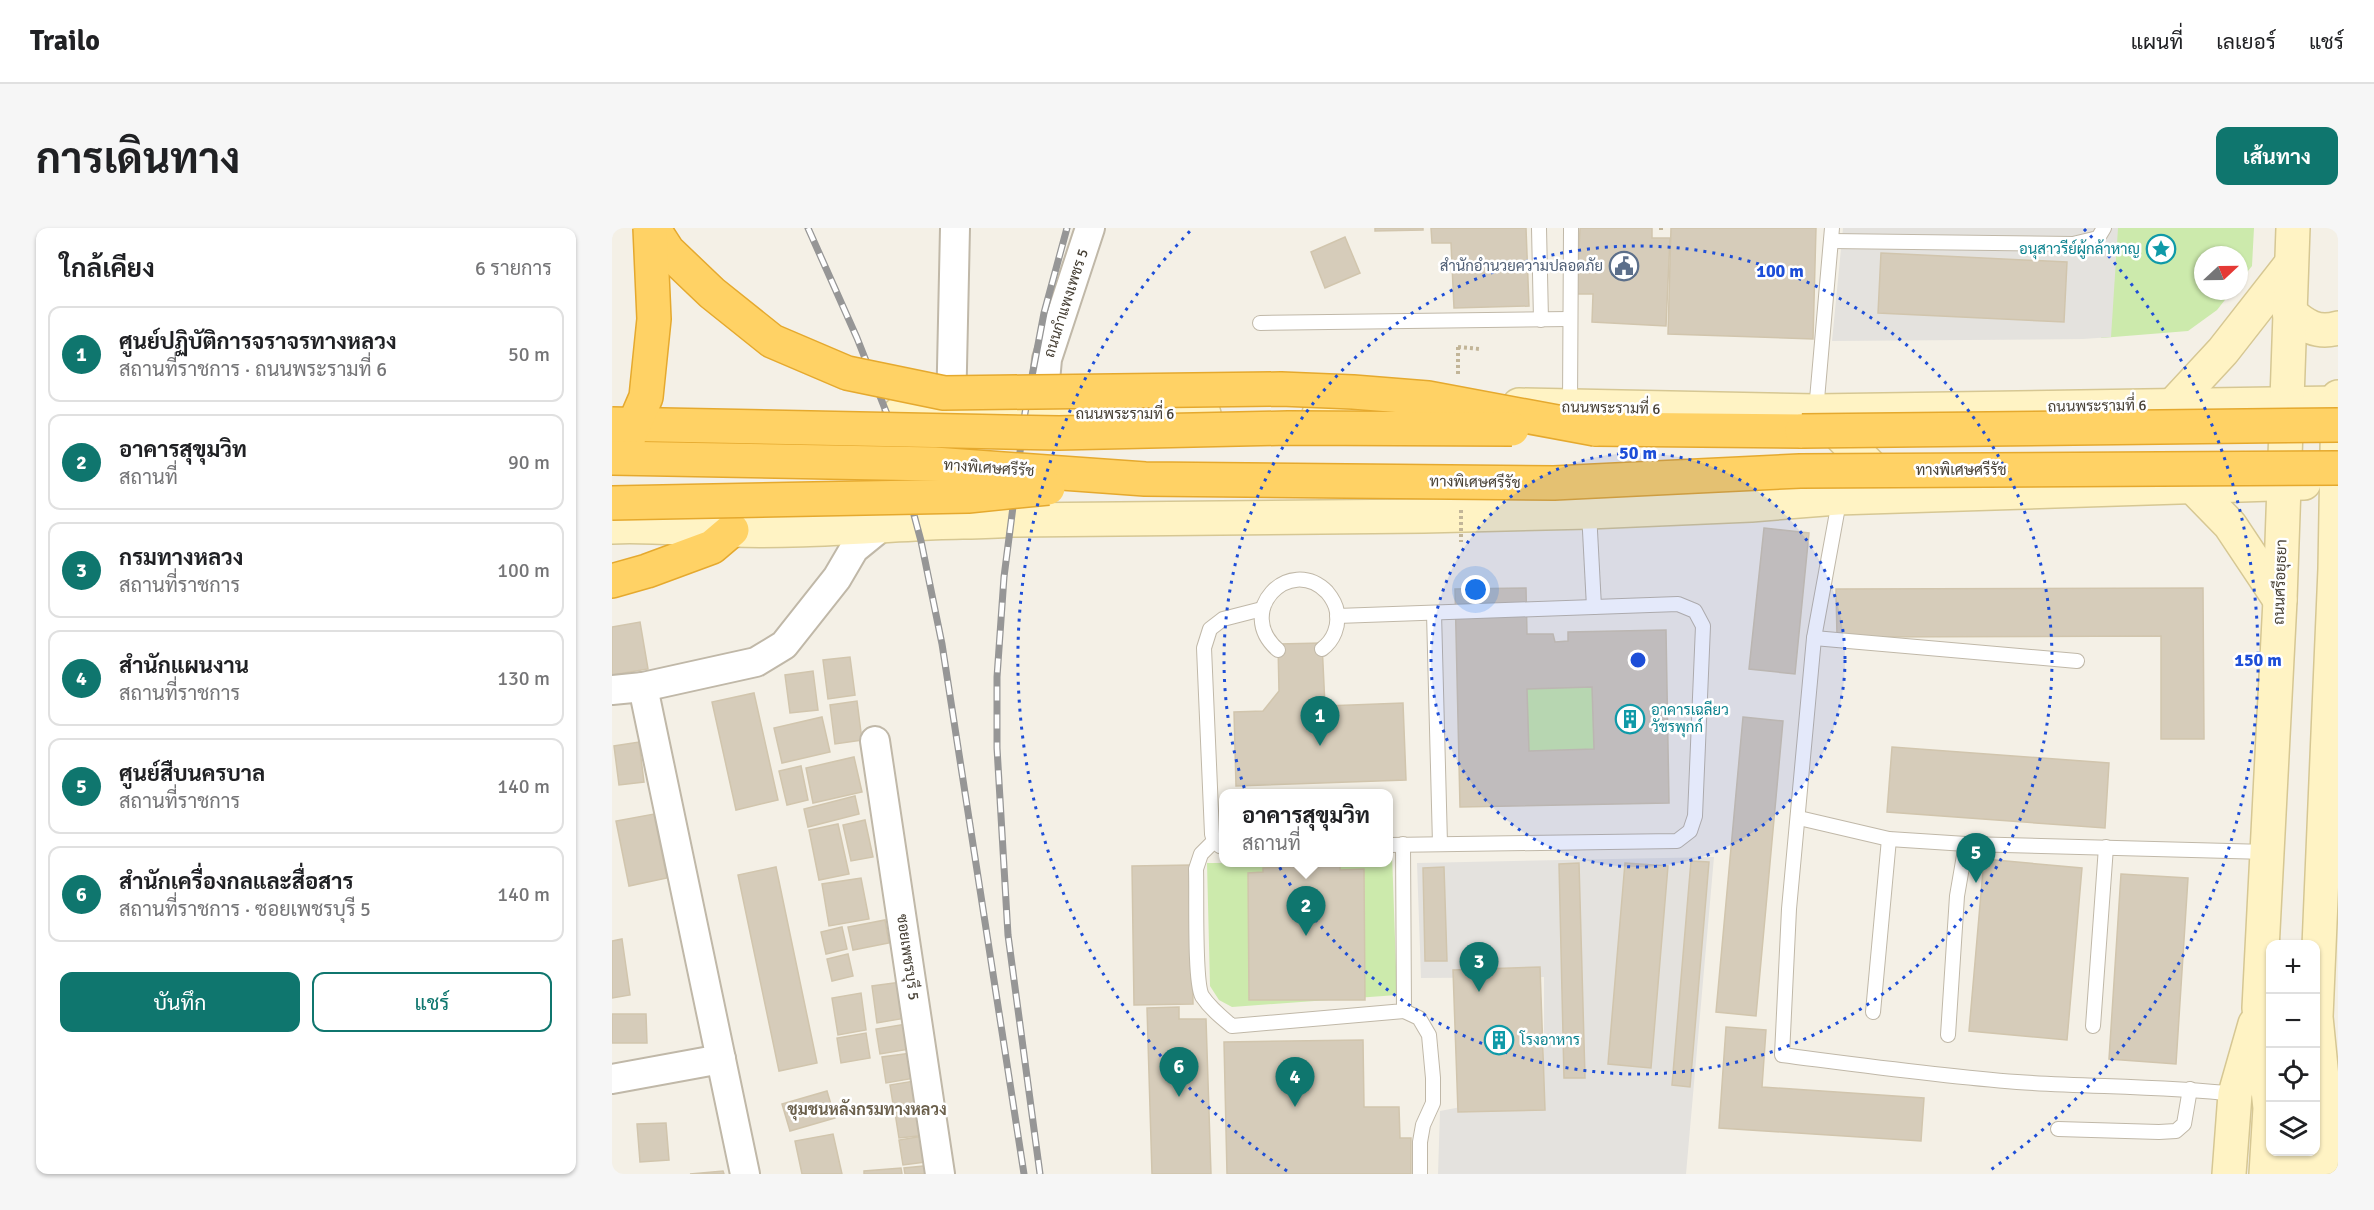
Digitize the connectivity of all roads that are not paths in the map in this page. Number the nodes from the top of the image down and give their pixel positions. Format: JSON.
{"nodes":[{"id":1,"x":651,"y":228,"type":"edge"},
{"id":2,"x":955,"y":228,"type":"edge"},
{"id":3,"x":1090,"y":228,"type":"edge"},
{"id":4,"x":1539,"y":228,"type":"edge"},
{"id":5,"x":1571,"y":228,"type":"edge"},
{"id":6,"x":2104,"y":228,"type":"edge"},
{"id":7,"x":2293,"y":228,"type":"edge"},
{"id":8,"x":1832,"y":234,"type":"edge"},
{"id":9,"x":2291,"y":264,"type":"junction"},
{"id":10,"x":2289,"y":312,"type":"junction"},
{"id":11,"x":1570,"y":319,"type":"junction"},
{"id":12,"x":1541,"y":320,"type":"junction"},
{"id":13,"x":1260,"y":323,"type":"dead end"},
{"id":14,"x":2338,"y":328,"type":"edge"},
{"id":15,"x":2338,"y":395,"type":"edge"},
{"id":16,"x":2338,"y":403,"type":"edge"},
{"id":17,"x":2286,"y":404,"type":"junction"},
{"id":18,"x":2173,"y":405,"type":"junction"},
{"id":19,"x":1570,"y":407,"type":"junction"},
{"id":20,"x":1816,"y":411,"type":"junction"},
{"id":21,"x":612,"y":412,"type":"edge"},
{"id":22,"x":884,"y":414,"type":"junction"},
{"id":23,"x":951,"y":414,"type":"junction"},
{"id":24,"x":1042,"y":414,"type":"junction"},
{"id":25,"x":612,"y":424,"type":"edge"},
{"id":26,"x":2338,"y":425,"type":"edge"},
{"id":27,"x":1595,"y":429,"type":"junction"},
{"id":28,"x":612,"y":458,"type":"edge"},
{"id":29,"x":612,"y":476,"type":"edge"},
{"id":30,"x":2337,"y":478,"type":"edge"},
{"id":31,"x":1145,"y":479,"type":"junction"},
{"id":32,"x":2284,"y":483,"type":"junction"},
{"id":33,"x":2192,"y":486,"type":"junction"},
{"id":34,"x":1899,"y":496,"type":"junction"},
{"id":35,"x":1837,"y":498,"type":"junction"},
{"id":36,"x":612,"y":503,"type":"edge"},
{"id":37,"x":1589,"y":512,"type":"junction"},
{"id":38,"x":897,"y":525,"type":"junction"},
{"id":39,"x":612,"y":527,"type":"edge"},
{"id":40,"x":732,"y":530,"type":"junction"},
{"id":41,"x":2337,"y":568,"type":"edge"},
{"id":42,"x":612,"y":581,"type":"edge"},
{"id":43,"x":2280,"y":600,"type":"junction"},
{"id":44,"x":1594,"y":607,"type":"junction"},
{"id":45,"x":1262,"y":609,"type":"junction"},
{"id":46,"x":1434,"y":613,"type":"junction"},
{"id":47,"x":1337,"y":616,"type":"junction"},
{"id":48,"x":1814,"y":638,"type":"junction"},
{"id":49,"x":1322,"y":649,"type":"dead end"},
{"id":50,"x":1278,"y":650,"type":"dead end"},
{"id":51,"x":2077,"y":661,"type":"dead end"},
{"id":52,"x":643,"y":687,"type":"junction"},
{"id":53,"x":612,"y":690,"type":"edge"},
{"id":54,"x":875,"y":741,"type":"dead end"},
{"id":55,"x":2332,"y":797,"type":"edge"},
{"id":56,"x":1799,"y":818,"type":"junction"},
{"id":57,"x":1889,"y":839,"type":"junction"},
{"id":58,"x":1219,"y":844,"type":"edge"},
{"id":59,"x":1403,"y":844,"type":"junction"},
{"id":60,"x":1440,"y":844,"type":"junction"},
{"id":61,"x":1966,"y":844,"type":"junction"},
{"id":62,"x":1393,"y":845,"type":"edge"},
{"id":63,"x":2106,"y":847,"type":"junction"},
{"id":64,"x":2267,"y":852,"type":"junction"},
{"id":65,"x":2318,"y":994,"type":"edge"},
{"id":66,"x":2259,"y":1008,"type":"junction"},
{"id":67,"x":1404,"y":1011,"type":"junction"},
{"id":68,"x":1873,"y":1012,"type":"dead end"},
{"id":69,"x":2093,"y":1026,"type":"dead end"},
{"id":70,"x":1948,"y":1035,"type":"dead end"},
{"id":71,"x":2319,"y":1048,"type":"edge"},
{"id":72,"x":721,"y":1059,"type":"junction"},
{"id":73,"x":612,"y":1079,"type":"edge"},
{"id":74,"x":2190,"y":1089,"type":"junction"},
{"id":75,"x":2235,"y":1094,"type":"junction"},
{"id":76,"x":2058,"y":1130,"type":"dead end"},
{"id":77,"x":2294,"y":1156,"type":"edge"},
{"id":78,"x":745,"y":1174,"type":"edge"},
{"id":79,"x":940,"y":1174,"type":"edge"},
{"id":80,"x":1420,"y":1174,"type":"edge"},
{"id":81,"x":2229,"y":1174,"type":"edge"},
{"id":82,"x":2266,"y":1174,"type":"edge"},
{"id":83,"x":2292,"y":1174,"type":"edge"},
{"id":84,"x":2322,"y":1174,"type":"edge"}],
"edges":[{"from":1,"to":27,"type":"highway","bridge":true},
{"from":1,"to":29,"type":"highway","bridge":true},
{"from":2,"to":23,"type":"street"},
{"from":3,"to":24,"type":"street","name":"ถนนกำแพงเพชร 5"},
{"from":4,"to":12,"type":"lane"},
{"from":5,"to":11,"type":"lane"},
{"from":6,"to":8,"type":"lane"},
{"from":7,"to":9,"type":"main road","name":"ถนนศรีอยุธยา"},
{"from":8,"to":20,"type":"lane"},
{"from":9,"to":10,"type":"main road","name":"ถนนศรีอยุธยา"},
{"from":9,"to":18,"type":"main road"},
{"from":10,"to":14,"type":"main road"},
{"from":10,"to":17,"type":"main road","name":"ถนนศรีอยุธยา"},
{"from":11,"to":12,"type":"lane"},
{"from":11,"to":19,"type":"lane"},
{"from":12,"to":13,"type":"lane"},
{"from":15,"to":16,"type":"main road"},
{"from":16,"to":17,"type":"main road","name":"ถนนพระรามที่ 6"},
{"from":16,"to":30,"type":"main road"},
{"from":17,"to":18,"type":"main road","name":"ถนนพระรามที่ 6"},
{"from":17,"to":32,"type":"main road","name":"ถนนศรีอยุธยา"},
{"from":18,"to":20,"type":"main road","name":"ถนนพระรามที่ 6"},
{"from":19,"to":20,"type":"main road","name":"ถนนพระรามที่ 6"},
{"from":19,"to":24,"type":"main road","name":"ถนนพระรามที่ 6"},
{"from":20,"to":34,"type":"main road"},
{"from":21,"to":22,"type":"main road","name":"ถนนพระรามที่ 6"},
{"from":22,"to":23,"type":"main road","name":"ถนนพระรามที่ 6"},
{"from":22,"to":38,"type":"main road"},
{"from":23,"to":24,"type":"main road","name":"ถนนพระรามที่ 6"},
{"from":25,"to":27,"type":"highway","bridge":true},
{"from":26,"to":27,"type":"highway","bridge":true},
{"from":28,"to":31,"type":"highway","name":"ทางพิเศษศรีรัช","bridge":true},
{"from":30,"to":31,"type":"highway","name":"ทางพิเศษศรีรัช","bridge":true},
{"from":30,"to":32,"type":"main road"},
{"from":30,"to":41,"type":"main road"},
{"from":31,"to":36,"type":"highway","bridge":true},
{"from":32,"to":33,"type":"main road"},
{"from":32,"to":43,"type":"main road","name":"ถนนศรีอยุธยา"},
{"from":33,"to":34,"type":"main road"},
{"from":33,"to":43,"type":"main road"},
{"from":34,"to":35,"type":"main road"},
{"from":35,"to":37,"type":"main road"},
{"from":35,"to":48,"type":"lane"},
{"from":37,"to":38,"type":"main road"},
{"from":37,"to":44,"type":"lane"},
{"from":38,"to":40,"type":"main road"},
{"from":38,"to":52,"type":"street"},
{"from":39,"to":40,"type":"main road"},
{"from":40,"to":42,"type":"highway"},
{"from":41,"to":55,"type":"main road"},
{"from":43,"to":64,"type":"main road","name":"ถนนศรีอยุธยา"},
{"from":44,"to":46,"type":"lane"},
{"from":44,"to":60,"type":"lane"},
{"from":45,"to":47,"type":"lane"},
{"from":45,"to":50,"type":"lane"},
{"from":45,"to":58,"type":"lane"},
{"from":46,"to":47,"type":"lane"},
{"from":46,"to":60,"type":"lane"},
{"from":47,"to":49,"type":"lane"},
{"from":48,"to":51,"type":"lane"},
{"from":48,"to":56,"type":"lane"},
{"from":52,"to":53,"type":"street"},
{"from":52,"to":72,"type":"street"},
{"from":54,"to":79,"type":"street","name":"ซอยเพชรบุรี 5"},
{"from":55,"to":65,"type":"main road"},
{"from":56,"to":57,"type":"lane"},
{"from":56,"to":74,"type":"lane"},
{"from":57,"to":61,"type":"lane"},
{"from":57,"to":68,"type":"lane"},
{"from":58,"to":67,"type":"lane"},
{"from":59,"to":60,"type":"lane"},
{"from":59,"to":62,"type":"lane"},
{"from":59,"to":67,"type":"lane"},
{"from":61,"to":63,"type":"lane"},
{"from":61,"to":70,"type":"lane"},
{"from":63,"to":64,"type":"lane"},
{"from":63,"to":69,"type":"lane"},
{"from":64,"to":66,"type":"main road","name":"ถนนศรีอยุธยา"},
{"from":66,"to":75,"type":"main road","name":"ถนนศรีอยุธยา"},
{"from":66,"to":82,"type":"main road","name":"ถนนศรีอยุธยา"},
{"from":67,"to":80,"type":"lane"},
{"from":71,"to":84,"type":"main road"},
{"from":72,"to":73,"type":"street"},
{"from":72,"to":78,"type":"street"},
{"from":74,"to":75,"type":"lane"},
{"from":74,"to":76,"type":"lane"},
{"from":75,"to":81,"type":"main road","name":"ถนนศรีอยุธยา"},
{"from":77,"to":83,"type":"main road"}]}
